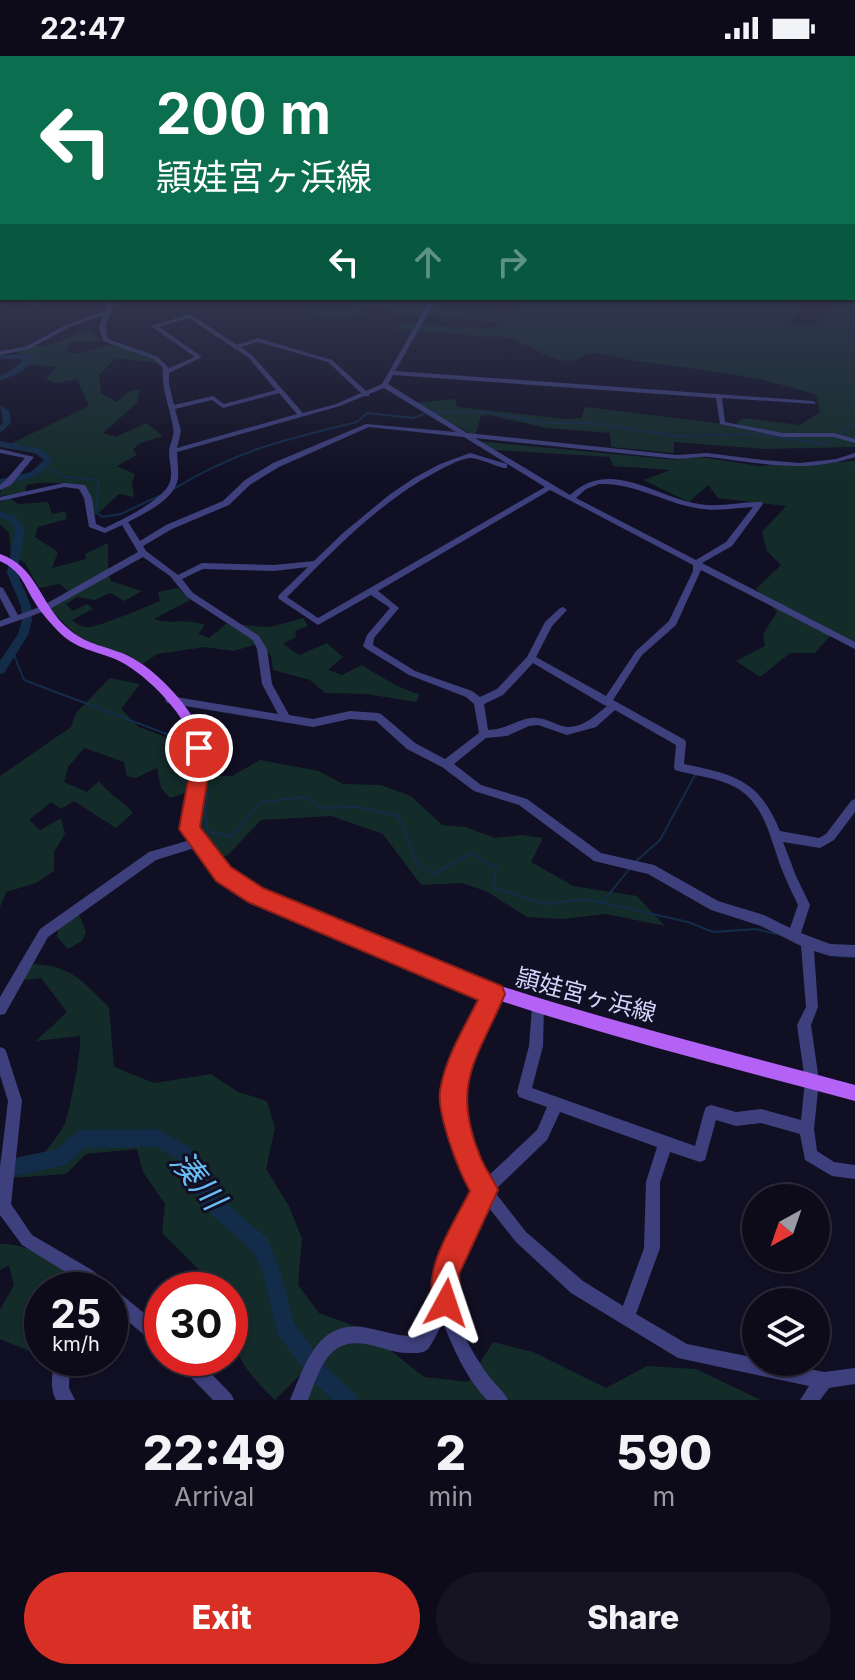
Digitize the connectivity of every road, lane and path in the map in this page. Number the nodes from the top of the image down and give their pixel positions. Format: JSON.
{"nodes":[{"id":1,"x":141,"y":353,"type":"edge"},
{"id":2,"x":193,"y":353,"type":"edge"},
{"id":3,"x":245,"y":353,"type":"edge"},
{"id":4,"x":302,"y":353,"type":"edge"},
{"id":5,"x":404,"y":353,"type":"edge"},
{"id":6,"x":165,"y":372,"type":"junction"},
{"id":7,"x":393,"y":373,"type":"junction"},
{"id":8,"x":384,"y":385,"type":"junction"},
{"id":9,"x":279,"y":391,"type":"junction"},
{"id":10,"x":367,"y":395,"type":"junction"},
{"id":11,"x":719,"y":397,"type":"junction"},
{"id":12,"x":813,"y":403,"type":"dead end"},
{"id":13,"x":170,"y":408,"type":"junction"},
{"id":14,"x":300,"y":414,"type":"junction"},
{"id":15,"x":463,"y":433,"type":"junction"},
{"id":16,"x":855,"y":441,"type":"edge"},
{"id":17,"x":0,"y":451,"type":"edge"},
{"id":18,"x":173,"y":451,"type":"junction"},
{"id":19,"x":855,"y":455,"type":"edge"},
{"id":20,"x":531,"y":476,"type":"junction"},
{"id":21,"x":7,"y":483,"type":"edge"},
{"id":22,"x":551,"y":487,"type":"junction"},
{"id":23,"x":0,"y":499,"type":"edge"},
{"id":24,"x":571,"y":499,"type":"junction"},
{"id":25,"x":125,"y":523,"type":"junction"},
{"id":26,"x":140,"y":549,"type":"junction"},
{"id":27,"x":3,"y":558,"type":"edge"},
{"id":28,"x":315,"y":563,"type":"junction"},
{"id":29,"x":697,"y":563,"type":"junction"},
{"id":30,"x":176,"y":579,"type":"junction"},
{"id":31,"x":0,"y":590,"type":"edge"},
{"id":32,"x":373,"y":592,"type":"junction"},
{"id":33,"x":39,"y":610,"type":"junction"},
{"id":34,"x":563,"y":610,"type":"dead end"},
{"id":35,"x":18,"y":617,"type":"junction"},
{"id":36,"x":0,"y":624,"type":"edge"},
{"id":37,"x":855,"y":646,"type":"edge"},
{"id":38,"x":531,"y":659,"type":"junction"},
{"id":39,"x":170,"y":700,"type":"junction"},
{"id":40,"x":479,"y":702,"type":"junction"},
{"id":41,"x":610,"y":704,"type":"junction"},
{"id":42,"x":284,"y":716,"type":"junction"},
{"id":43,"x":484,"y":734,"type":"junction"},
{"id":44,"x":446,"y":764,"type":"junction"},
{"id":45,"x":855,"y":804,"type":"edge"},
{"id":46,"x":778,"y":836,"type":"junction"},
{"id":47,"x":197,"y":843,"type":"junction"},
{"id":48,"x":794,"y":935,"type":"junction"},
{"id":49,"x":807,"y":943,"type":"junction"},
{"id":50,"x":855,"y":951,"type":"edge"},
{"id":51,"x":493,"y":994,"type":"junction"},
{"id":52,"x":538,"y":1008,"type":"junction"},
{"id":53,"x":0,"y":1009,"type":"edge"},
{"id":54,"x":0,"y":1054,"type":"edge"},
{"id":55,"x":812,"y":1081,"type":"junction"},
{"id":56,"x":855,"y":1093,"type":"edge"},
{"id":57,"x":555,"y":1106,"type":"junction"},
{"id":58,"x":807,"y":1129,"type":"junction"},
{"id":59,"x":666,"y":1143,"type":"junction"},
{"id":60,"x":855,"y":1172,"type":"edge"},
{"id":61,"x":484,"y":1190,"type":"junction"},
{"id":62,"x":1,"y":1206,"type":"edge"},
{"id":63,"x":69,"y":1272,"type":"edge"},
{"id":64,"x":446,"y":1303,"type":"junction"},
{"id":65,"x":128,"y":1311,"type":"edge"},
{"id":66,"x":627,"y":1317,"type":"junction"},
{"id":67,"x":144,"y":1324,"type":"edge"},
{"id":68,"x":61,"y":1376,"type":"edge"},
{"id":69,"x":202,"y":1376,"type":"edge"},
{"id":70,"x":855,"y":1376,"type":"edge"},
{"id":71,"x":824,"y":1380,"type":"junction"},
{"id":72,"x":66,"y":1400,"type":"edge"},
{"id":73,"x":225,"y":1400,"type":"edge"},
{"id":74,"x":299,"y":1400,"type":"edge"},
{"id":75,"x":499,"y":1400,"type":"edge"},
{"id":76,"x":809,"y":1400,"type":"edge"}],
"edges":[{"from":1,"to":6,"type":"street"},
{"from":2,"to":6,"type":"street"},
{"from":3,"to":9,"type":"street"},
{"from":4,"to":10,"type":"street"},
{"from":5,"to":7,"type":"street"},
{"from":6,"to":13,"type":"street"},
{"from":7,"to":8,"type":"street"},
{"from":7,"to":11,"type":"street"},
{"from":8,"to":10,"type":"street"},
{"from":8,"to":15,"type":"street"},
{"from":9,"to":13,"type":"street"},
{"from":9,"to":14,"type":"street"},
{"from":10,"to":14,"type":"street"},
{"from":11,"to":12,"type":"street"},
{"from":11,"to":16,"type":"street"},
{"from":13,"to":18,"type":"street"},
{"from":14,"to":18,"type":"street"},
{"from":15,"to":19,"type":"street"},
{"from":15,"to":20,"type":"street"},
{"from":15,"to":26,"type":"street"},
{"from":17,"to":21,"type":"street"},
{"from":18,"to":25,"type":"street"},
{"from":20,"to":22,"type":"street"},
{"from":20,"to":28,"type":"street"},
{"from":22,"to":24,"type":"street"},
{"from":22,"to":32,"type":"street"},
{"from":23,"to":25,"type":"street"},
{"from":24,"to":29,"type":"street"},
{"from":24,"to":29,"type":"street"},
{"from":25,"to":26,"type":"street"},
{"from":26,"to":30,"type":"street"},
{"from":26,"to":33,"type":"street"},
{"from":27,"to":33,"type":"main road"},
{"from":28,"to":30,"type":"street"},
{"from":28,"to":32,"type":"street"},
{"from":29,"to":37,"type":"street"},
{"from":29,"to":41,"type":"street"},
{"from":30,"to":42,"type":"street"},
{"from":31,"to":35,"type":"street"},
{"from":32,"to":40,"type":"street"},
{"from":33,"to":35,"type":"street"},
{"from":33,"to":39,"type":"main road"},
{"from":34,"to":38,"type":"street"},
{"from":35,"to":36,"type":"street"},
{"from":38,"to":40,"type":"street"},
{"from":38,"to":41,"type":"street"},
{"from":39,"to":42,"type":"street"},
{"from":39,"to":47,"type":"main road"},
{"from":40,"to":43,"type":"street"},
{"from":41,"to":43,"type":"street"},
{"from":41,"to":46,"type":"street"},
{"from":42,"to":44,"type":"street"},
{"from":43,"to":44,"type":"street"},
{"from":44,"to":48,"type":"street"},
{"from":45,"to":46,"type":"street"},
{"from":46,"to":48,"type":"street"},
{"from":47,"to":51,"type":"main road","name":"頴娃宮ヶ浜線"},
{"from":47,"to":53,"type":"street"},
{"from":48,"to":49,"type":"street"},
{"from":49,"to":50,"type":"street"},
{"from":49,"to":55,"type":"street"},
{"from":51,"to":52,"type":"main road","name":"頴娃宮ヶ浜線"},
{"from":51,"to":61,"type":"street"},
{"from":52,"to":55,"type":"main road","name":"頴娃宮ヶ浜線"},
{"from":52,"to":57,"type":"street"},
{"from":54,"to":62,"type":"street"},
{"from":55,"to":56,"type":"main road","name":"頴娃宮ヶ浜線"},
{"from":55,"to":58,"type":"street"},
{"from":57,"to":59,"type":"street"},
{"from":57,"to":61,"type":"street"},
{"from":58,"to":59,"type":"street"},
{"from":58,"to":60,"type":"street"},
{"from":59,"to":66,"type":"street"},
{"from":61,"to":64,"type":"street"},
{"from":61,"to":66,"type":"street"},
{"from":62,"to":63,"type":"street"},
{"from":64,"to":74,"type":"street"},
{"from":64,"to":75,"type":"street"},
{"from":65,"to":67,"type":"street"},
{"from":66,"to":71,"type":"street"},
{"from":68,"to":72,"type":"street"},
{"from":69,"to":73,"type":"street"},
{"from":70,"to":71,"type":"street"},
{"from":71,"to":76,"type":"street"}]}
